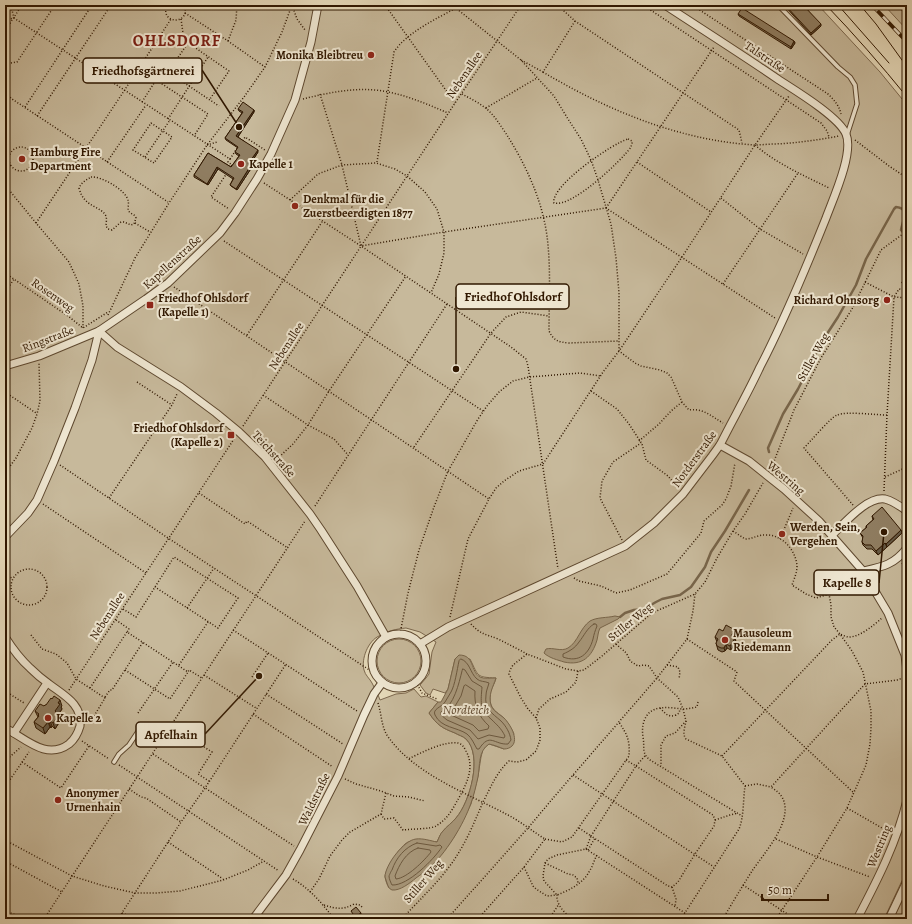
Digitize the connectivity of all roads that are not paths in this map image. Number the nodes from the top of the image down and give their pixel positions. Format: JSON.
{"nodes":[{"id":1,"x":318,"y":5,"type":"edge"},
{"id":2,"x":665,"y":5,"type":"edge"},
{"id":3,"x":778,"y":5,"type":"edge"},
{"id":4,"x":676,"y":8,"type":"edge"},
{"id":5,"x":847,"y":135,"type":"junction"},
{"id":6,"x":99,"y":331,"type":"junction"},
{"id":7,"x":5,"y":366,"type":"edge"},
{"id":8,"x":720,"y":445,"type":"junction"},
{"id":9,"x":907,"y":511,"type":"edge"},
{"id":10,"x":832,"y":536,"type":"junction"},
{"id":11,"x":5,"y":537,"type":"edge"},
{"id":12,"x":907,"y":548,"type":"edge"},
{"id":13,"x":863,"y":570,"type":"junction"},
{"id":14,"x":5,"y":637,"type":"edge"},
{"id":15,"x":386,"y":637,"type":"junction"},
{"id":16,"x":420,"y":644,"type":"junction"},
{"id":17,"x":907,"y":671,"type":"edge"},
{"id":18,"x":382,"y":682,"type":"junction"},
{"id":19,"x":47,"y":683,"type":"junction"},
{"id":20,"x":5,"y":728,"type":"edge"},
{"id":21,"x":139,"y":730,"type":"dead end"},
{"id":22,"x":14,"y":732,"type":"junction"},
{"id":23,"x":114,"y":762,"type":"road end"},
{"id":24,"x":907,"y":800,"type":"edge"},
{"id":25,"x":907,"y":881,"type":"edge"},
{"id":26,"x":253,"y":919,"type":"edge"},
{"id":27,"x":857,"y":919,"type":"edge"},
{"id":28,"x":889,"y":919,"type":"edge"}],
"edges":[{"from":1,"to":6,"type":"street","name":"Kapellenstraße"},
{"from":2,"to":4,"type":"street","name":"Talstraße"},
{"from":3,"to":5,"type":"lane"},
{"from":4,"to":5,"type":"street","name":"Talstraße"},
{"from":5,"to":8,"type":"street","name":"Norderstraße"},
{"from":6,"to":7,"type":"street","name":"Ringstraße"},
{"from":6,"to":11,"type":"street"},
{"from":6,"to":15,"type":"street","name":"Teichstraße"},
{"from":8,"to":10,"type":"street","name":"Westring"},
{"from":8,"to":16,"type":"street","name":"Norderstraße"},
{"from":9,"to":10,"type":"street"},
{"from":10,"to":13,"type":"street","name":"Westring"},
{"from":12,"to":13,"type":"street"},
{"from":13,"to":17,"type":"street","name":"Westring"},
{"from":14,"to":19,"type":"street"},
{"from":15,"to":16,"type":"street"},
{"from":15,"to":18,"type":"street"},
{"from":16,"to":18,"type":"street"},
{"from":18,"to":26,"type":"street","name":"Waldstraße"},
{"from":19,"to":22,"type":"street"},
{"from":19,"to":22,"type":"street"},
{"from":20,"to":22,"type":"street"},
{"from":21,"to":23,"type":"lane"},
{"from":24,"to":27,"type":"street","name":"Westring"},
{"from":25,"to":28,"type":"street"}]}
